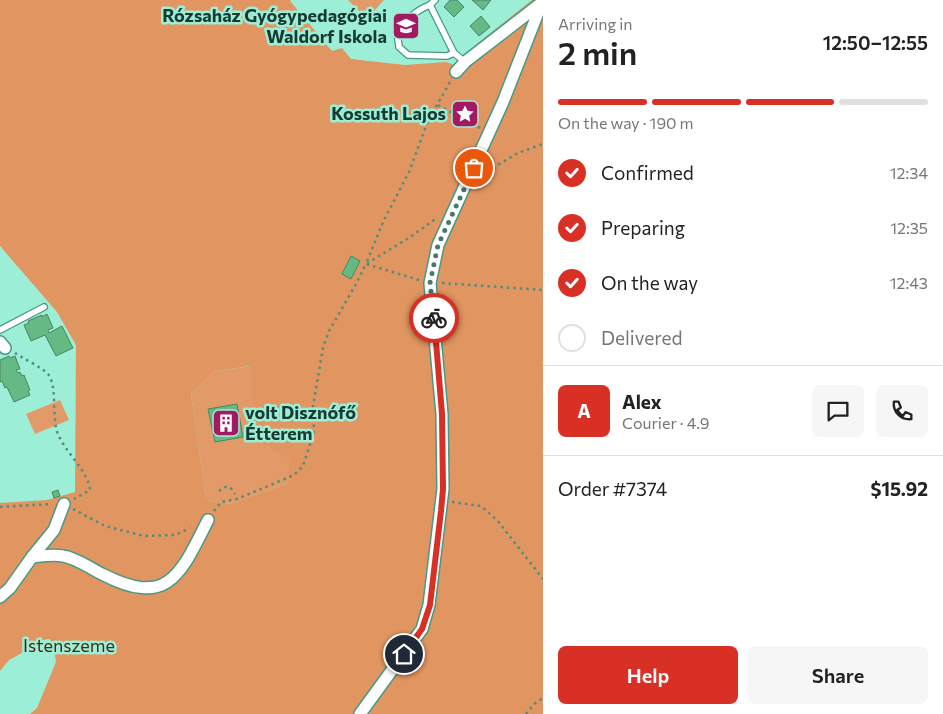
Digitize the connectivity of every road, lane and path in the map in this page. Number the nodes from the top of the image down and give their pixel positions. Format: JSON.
{"nodes":[{"id":1,"x":435,"y":0,"type":"edge"},
{"id":2,"x":542,"y":1,"type":"edge"},
{"id":3,"x":430,"y":5,"type":"junction"},
{"id":4,"x":454,"y":53,"type":"junction"},
{"id":5,"x":465,"y":62,"type":"junction"},
{"id":6,"x":456,"y":72,"type":"joint"},
{"id":7,"x":438,"y":105,"type":"junction"},
{"id":8,"x":490,"y":133,"type":"junction"},
{"id":9,"x":543,"y":144,"type":"edge"},
{"id":10,"x":496,"y":166,"type":"dead end"},
{"id":11,"x":458,"y":204,"type":"junction"},
{"id":12,"x":366,"y":264,"type":"junction"},
{"id":13,"x":430,"y":283,"type":"junction"},
{"id":14,"x":543,"y":290,"type":"edge"},
{"id":15,"x":44,"y":307,"type":"dead end"},
{"id":16,"x":0,"y":330,"type":"edge"},
{"id":17,"x":2,"y":347,"type":"edge"},
{"id":18,"x":219,"y":491,"type":"dead end"},
{"id":19,"x":236,"y":494,"type":"dead end"},
{"id":20,"x":64,"y":504,"type":"junction"},
{"id":21,"x":0,"y":507,"type":"edge"},
{"id":22,"x":441,"y":511,"type":"junction"},
{"id":23,"x":208,"y":520,"type":"junction"},
{"id":24,"x":32,"y":556,"type":"junction"},
{"id":25,"x":543,"y":580,"type":"edge"},
{"id":26,"x":0,"y":597,"type":"edge"},
{"id":27,"x":543,"y":698,"type":"edge"},
{"id":28,"x":360,"y":714,"type":"edge"},
{"id":29,"x":526,"y":714,"type":"edge"}],
"edges":[{"from":1,"to":3,"type":"lane"},
{"from":2,"to":5,"type":"street"},
{"from":2,"to":8,"type":"street"},
{"from":3,"to":4,"type":"lane"},
{"from":3,"to":4,"type":"lane"},
{"from":4,"to":5,"type":"lane"},
{"from":5,"to":6,"type":"street"},
{"from":6,"to":7,"type":"path"},
{"from":7,"to":8,"type":"path"},
{"from":7,"to":12,"type":"path"},
{"from":8,"to":11,"type":"street"},
{"from":9,"to":10,"type":"path"},
{"from":11,"to":12,"type":"path"},
{"from":11,"to":13,"type":"street"},
{"from":12,"to":13,"type":"path"},
{"from":12,"to":23,"type":"path"},
{"from":13,"to":14,"type":"path"},
{"from":13,"to":22,"type":"street"},
{"from":15,"to":16,"type":"lane"},
{"from":17,"to":20,"type":"path"},
{"from":18,"to":19,"type":"path"},
{"from":20,"to":21,"type":"path"},
{"from":20,"to":23,"type":"path"},
{"from":20,"to":24,"type":"street"},
{"from":22,"to":25,"type":"path"},
{"from":22,"to":28,"type":"street"},
{"from":23,"to":24,"type":"street"},
{"from":24,"to":26,"type":"street"},
{"from":27,"to":29,"type":"path"}]}
